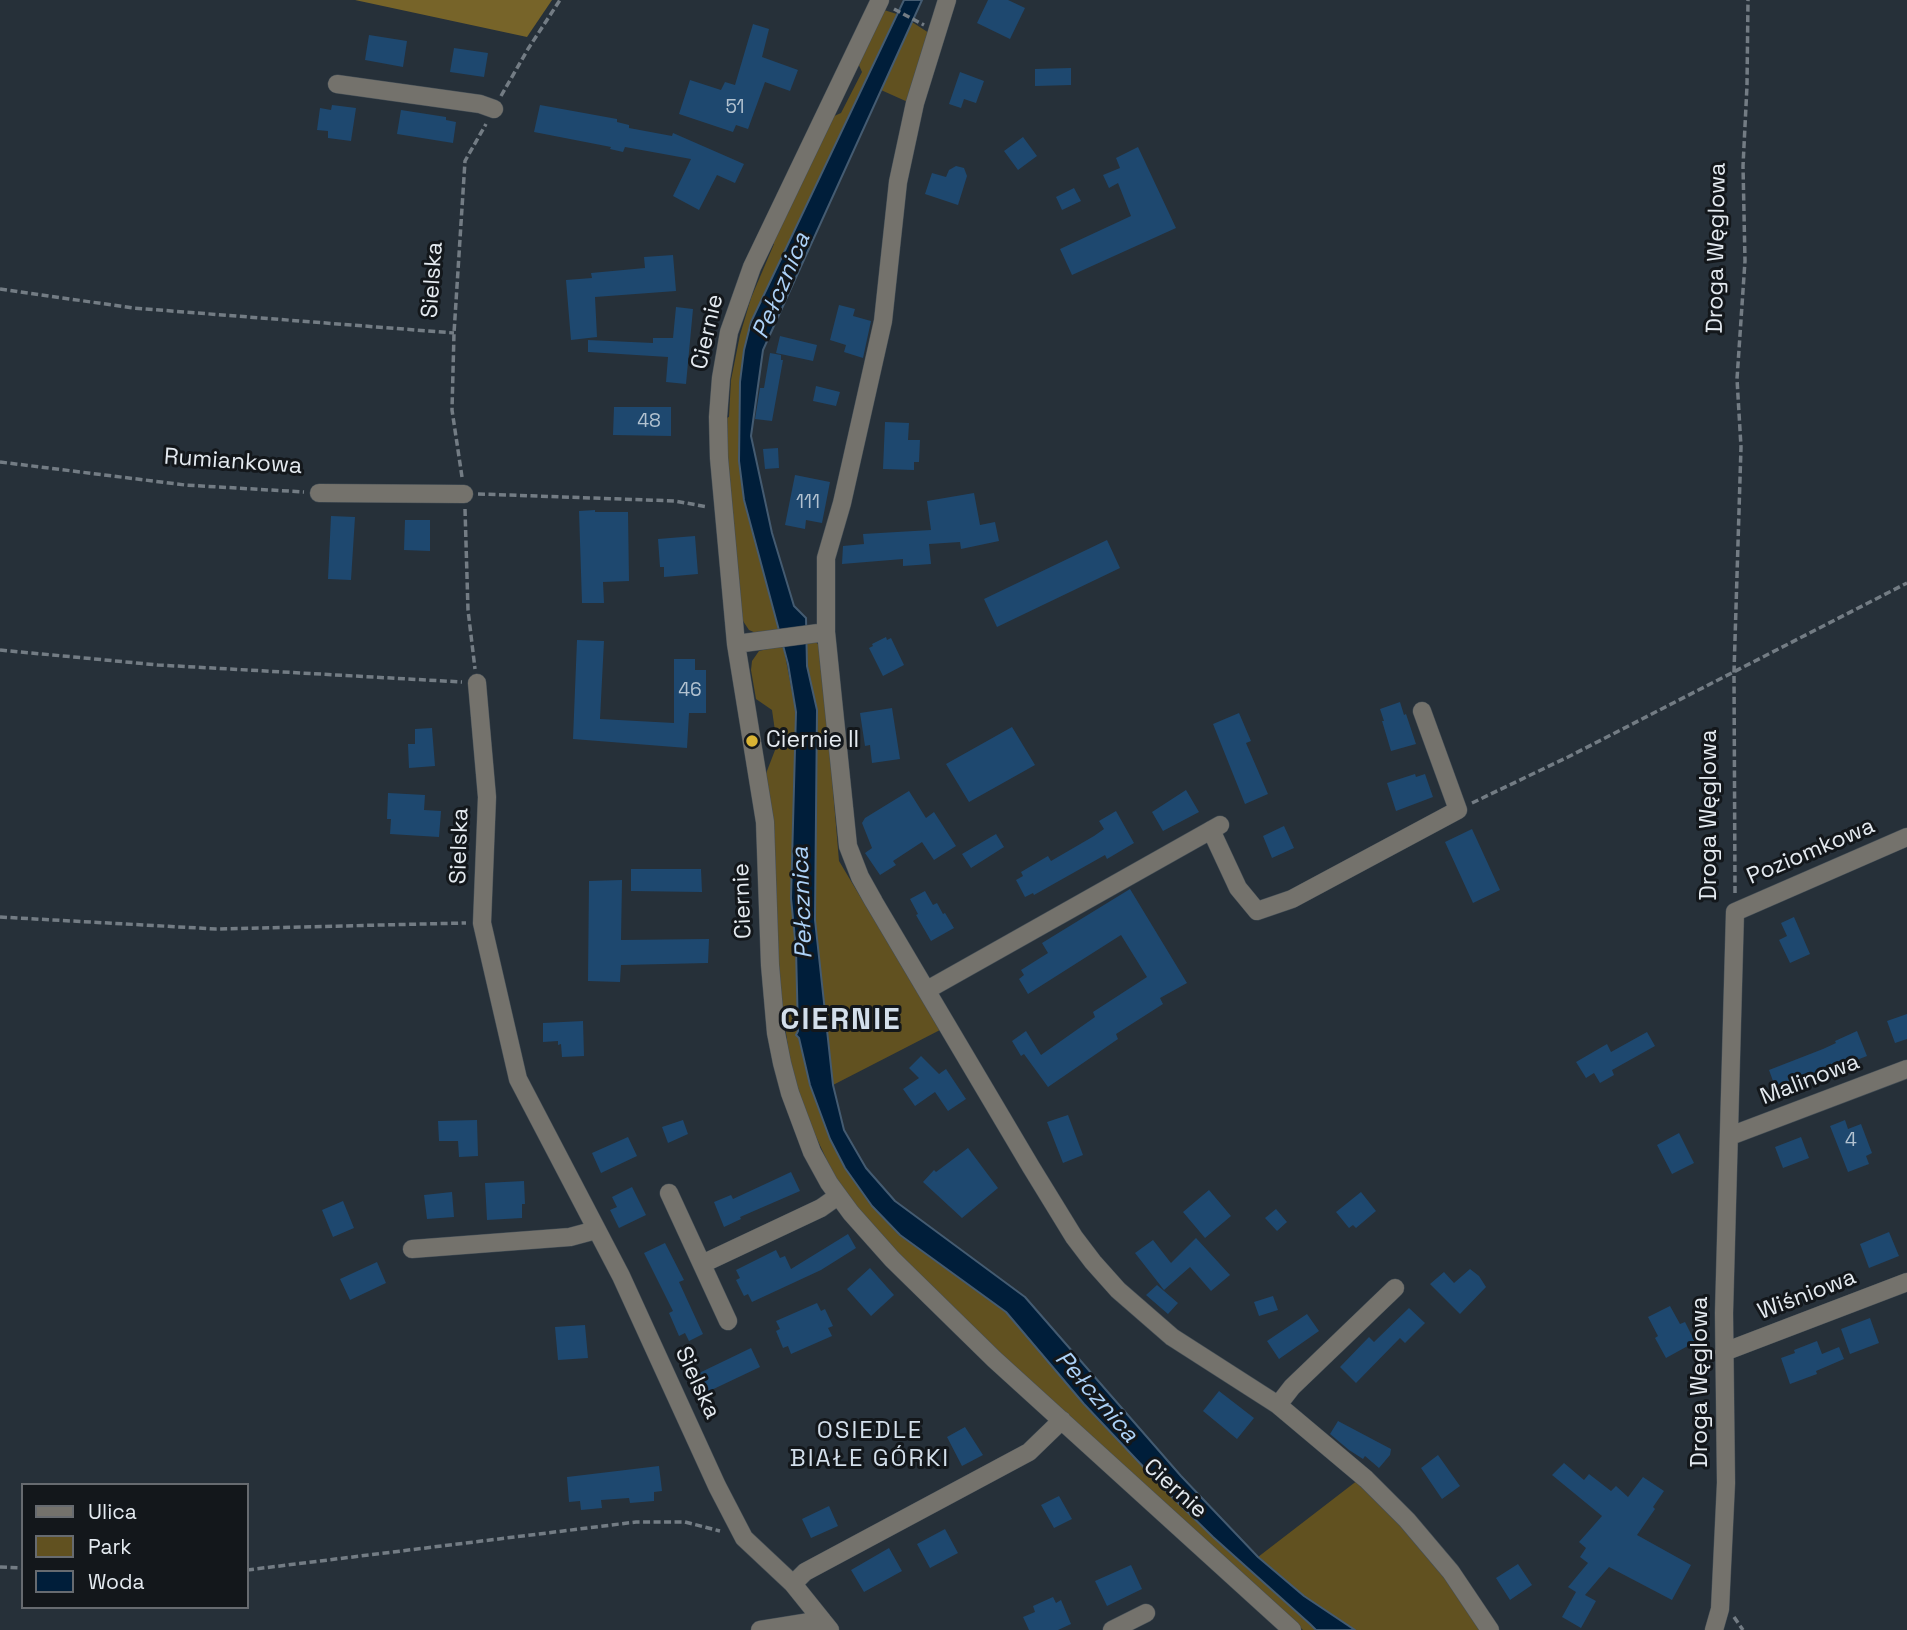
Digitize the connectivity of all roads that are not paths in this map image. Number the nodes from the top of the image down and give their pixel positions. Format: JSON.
{"nodes":[{"id":1,"x":880,"y":0,"type":"edge"},
{"id":2,"x":947,"y":0,"type":"edge"},
{"id":3,"x":337,"y":84,"type":"dead end"},
{"id":4,"x":494,"y":109,"type":"road end"},
{"id":5,"x":319,"y":492,"type":"road end"},
{"id":6,"x":464,"y":494,"type":"road end"},
{"id":7,"x":817,"y":633,"type":"junction"},
{"id":8,"x":736,"y":644,"type":"junction"},
{"id":9,"x":477,"y":683,"type":"road end"},
{"id":10,"x":1422,"y":711,"type":"dead end"},
{"id":11,"x":1907,"y":837,"type":"edge"},
{"id":12,"x":1735,"y":912,"type":"joint"},
{"id":13,"x":927,"y":990,"type":"junction"},
{"id":14,"x":1907,"y":1069,"type":"edge"},
{"id":15,"x":1730,"y":1136,"type":"junction"},
{"id":16,"x":669,"y":1193,"type":"dead end"},
{"id":17,"x":838,"y":1196,"type":"junction"},
{"id":18,"x":597,"y":1230,"type":"junction"},
{"id":19,"x":412,"y":1249,"type":"dead end"},
{"id":20,"x":702,"y":1264,"type":"junction"},
{"id":21,"x":1907,"y":1282,"type":"edge"},
{"id":22,"x":1395,"y":1289,"type":"dead end"},
{"id":23,"x":728,"y":1321,"type":"dead end"},
{"id":24,"x":1724,"y":1352,"type":"junction"},
{"id":25,"x":1278,"y":1405,"type":"junction"},
{"id":26,"x":1062,"y":1420,"type":"junction"},
{"id":27,"x":793,"y":1584,"type":"junction"},
{"id":28,"x":1146,"y":1613,"type":"dead end"},
{"id":29,"x":826,"y":1625,"type":"edge"},
{"id":30,"x":760,"y":1630,"type":"edge"},
{"id":31,"x":1112,"y":1630,"type":"edge"},
{"id":32,"x":1292,"y":1630,"type":"edge"},
{"id":33,"x":1490,"y":1630,"type":"edge"},
{"id":34,"x":1714,"y":1630,"type":"edge"}],
"edges":[{"from":1,"to":8,"type":"street","name":"Ciernie"},
{"from":2,"to":7,"type":"street"},
{"from":3,"to":4,"type":"street"},
{"from":5,"to":6,"type":"street","name":"Rumiankowa"},
{"from":7,"to":8,"type":"street"},
{"from":7,"to":13,"type":"street"},
{"from":8,"to":17,"type":"street","name":"Ciernie"},
{"from":9,"to":18,"type":"street","name":"Sielska"},
{"from":10,"to":13,"type":"street"},
{"from":11,"to":12,"type":"street","name":"Poziomkowa"},
{"from":12,"to":15,"type":"street","name":"Droga Węglowa"},
{"from":13,"to":25,"type":"street"},
{"from":14,"to":15,"type":"street","name":"Malinowa"},
{"from":15,"to":24,"type":"street","name":"Droga Węglowa"},
{"from":16,"to":20,"type":"street"},
{"from":17,"to":20,"type":"street"},
{"from":17,"to":26,"type":"street","name":"Ciernie"},
{"from":18,"to":19,"type":"street"},
{"from":18,"to":27,"type":"street","name":"Sielska"},
{"from":20,"to":23,"type":"street"},
{"from":21,"to":24,"type":"street","name":"Wiśniowa"},
{"from":22,"to":25,"type":"street"},
{"from":24,"to":34,"type":"street","name":"Droga Węglowa"},
{"from":25,"to":33,"type":"street"},
{"from":26,"to":27,"type":"street"},
{"from":26,"to":32,"type":"street","name":"Ciernie"},
{"from":27,"to":29,"type":"street","name":"Sielska"},
{"from":28,"to":31,"type":"street"},
{"from":29,"to":30,"type":"street"}]}
